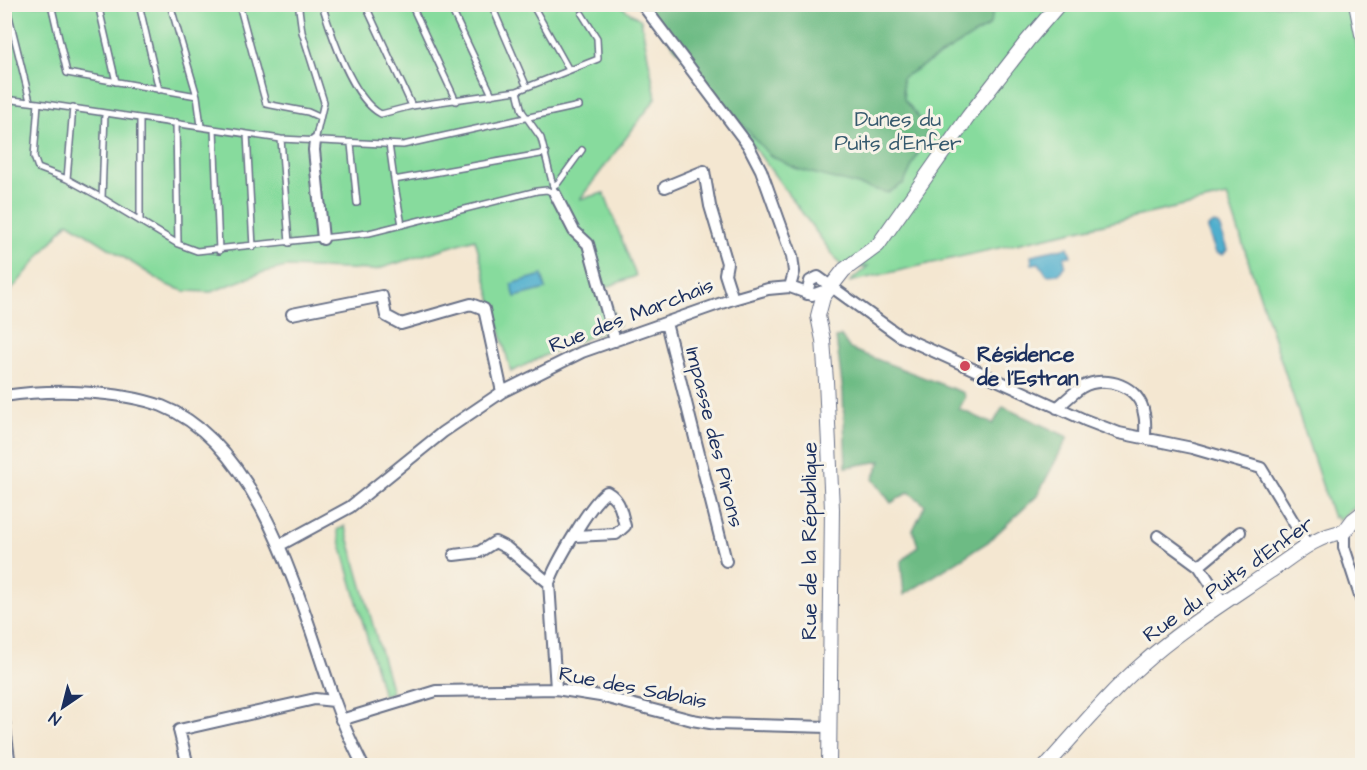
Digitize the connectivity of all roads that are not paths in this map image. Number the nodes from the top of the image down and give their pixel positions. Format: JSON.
{"nodes":[{"id":1,"x":6,"y":4,"type":"edge"},
{"id":2,"x":51,"y":4,"type":"edge"},
{"id":3,"x":98,"y":4,"type":"edge"},
{"id":4,"x":139,"y":4,"type":"edge"},
{"id":5,"x":170,"y":4,"type":"edge"},
{"id":6,"x":239,"y":4,"type":"edge"},
{"id":7,"x":322,"y":4,"type":"edge"},
{"id":8,"x":365,"y":4,"type":"edge"},
{"id":9,"x":411,"y":4,"type":"edge"},
{"id":10,"x":449,"y":4,"type":"edge"},
{"id":11,"x":491,"y":4,"type":"edge"},
{"id":12,"x":532,"y":4,"type":"edge"},
{"id":13,"x":642,"y":4,"type":"edge"},
{"id":14,"x":1059,"y":4,"type":"edge"},
{"id":15,"x":1356,"y":4,"type":"edge"},
{"id":16,"x":299,"y":9,"type":"dead end"},
{"id":17,"x":582,"y":14,"type":"dead end"},
{"id":18,"x":1362,"y":34,"type":"edge"},
{"id":19,"x":569,"y":70,"type":"junction"},
{"id":20,"x":116,"y":82,"type":"junction"},
{"id":21,"x":526,"y":85,"type":"junction"},
{"id":22,"x":159,"y":90,"type":"junction"},
{"id":23,"x":517,"y":91,"type":"junction"},
{"id":24,"x":492,"y":95,"type":"junction"},
{"id":25,"x":197,"y":96,"type":"junction"},
{"id":26,"x":4,"y":99,"type":"edge"},
{"id":27,"x":30,"y":101,"type":"junction"},
{"id":28,"x":456,"y":101,"type":"junction"},
{"id":29,"x":38,"y":103,"type":"junction"},
{"id":30,"x":412,"y":106,"type":"junction"},
{"id":31,"x":579,"y":106,"type":"dead end"},
{"id":32,"x":73,"y":107,"type":"junction"},
{"id":33,"x":105,"y":113,"type":"junction"},
{"id":34,"x":319,"y":117,"type":"junction"},
{"id":35,"x":140,"y":119,"type":"junction"},
{"id":36,"x":526,"y":119,"type":"junction"},
{"id":37,"x":176,"y":122,"type":"junction"},
{"id":38,"x":201,"y":126,"type":"junction"},
{"id":39,"x":214,"y":129,"type":"junction"},
{"id":40,"x":247,"y":134,"type":"junction"},
{"id":41,"x":281,"y":139,"type":"junction"},
{"id":42,"x":315,"y":141,"type":"junction"},
{"id":43,"x":351,"y":144,"type":"junction"},
{"id":44,"x":389,"y":144,"type":"junction"},
{"id":45,"x":582,"y":150,"type":"dead end"},
{"id":46,"x":546,"y":153,"type":"junction"},
{"id":47,"x":67,"y":179,"type":"junction"},
{"id":48,"x":394,"y":180,"type":"junction"},
{"id":49,"x":664,"y":187,"type":"dead end"},
{"id":50,"x":554,"y":190,"type":"junction"},
{"id":51,"x":102,"y":198,"type":"junction"},
{"id":52,"x":357,"y":203,"type":"dead end"},
{"id":53,"x":140,"y":221,"type":"junction"},
{"id":54,"x":402,"y":225,"type":"junction"},
{"id":55,"x":323,"y":239,"type":"junction"},
{"id":56,"x":289,"y":243,"type":"junction"},
{"id":57,"x":178,"y":244,"type":"junction"},
{"id":58,"x":253,"y":247,"type":"junction"},
{"id":59,"x":219,"y":250,"type":"junction"},
{"id":60,"x":790,"y":287,"type":"junction"},
{"id":61,"x":829,"y":288,"type":"junction"},
{"id":62,"x":807,"y":294,"type":"junction"},
{"id":63,"x":732,"y":299,"type":"junction"},
{"id":64,"x":292,"y":314,"type":"dead end"},
{"id":65,"x":818,"y":316,"type":"junction"},
{"id":66,"x":666,"y":323,"type":"junction"},
{"id":67,"x":615,"y":341,"type":"junction"},
{"id":68,"x":502,"y":392,"type":"junction"},
{"id":69,"x":4,"y":396,"type":"edge"},
{"id":70,"x":1057,"y":408,"type":"junction"},
{"id":71,"x":1144,"y":437,"type":"junction"},
{"id":72,"x":1362,"y":513,"type":"edge"},
{"id":73,"x":1240,"y":532,"type":"dead end"},
{"id":74,"x":1344,"y":532,"type":"junction"},
{"id":75,"x":575,"y":536,"type":"junction"},
{"id":76,"x":1158,"y":536,"type":"dead end"},
{"id":77,"x":280,"y":545,"type":"junction"},
{"id":78,"x":1308,"y":546,"type":"junction"},
{"id":79,"x":454,"y":555,"type":"dead end"},
{"id":80,"x":726,"y":561,"type":"dead end"},
{"id":81,"x":1199,"y":566,"type":"junction"},
{"id":82,"x":549,"y":583,"type":"junction"},
{"id":83,"x":1362,"y":602,"type":"edge"},
{"id":84,"x":1223,"y":603,"type":"junction"},
{"id":85,"x":556,"y":689,"type":"junction"},
{"id":86,"x":334,"y":701,"type":"junction"},
{"id":87,"x":341,"y":720,"type":"junction"},
{"id":88,"x":4,"y":721,"type":"edge"},
{"id":89,"x":828,"y":727,"type":"junction"},
{"id":90,"x":10,"y":765,"type":"edge"},
{"id":91,"x":188,"y":765,"type":"edge"},
{"id":92,"x":363,"y":765,"type":"edge"},
{"id":93,"x":829,"y":765,"type":"edge"},
{"id":94,"x":1046,"y":765,"type":"edge"}],
"edges":[{"from":1,"to":27,"type":"lane"},
{"from":2,"to":20,"type":"lane"},
{"from":3,"to":20,"type":"lane"},
{"from":4,"to":22,"type":"lane"},
{"from":5,"to":25,"type":"lane"},
{"from":6,"to":34,"type":"lane"},
{"from":7,"to":30,"type":"lane"},
{"from":8,"to":30,"type":"lane"},
{"from":9,"to":28,"type":"lane"},
{"from":10,"to":24,"type":"lane"},
{"from":11,"to":21,"type":"lane"},
{"from":12,"to":19,"type":"lane"},
{"from":13,"to":60,"type":"street"},
{"from":14,"to":61,"type":"street"},
{"from":15,"to":18,"type":"street"},
{"from":16,"to":34,"type":"lane"},
{"from":17,"to":19,"type":"lane"},
{"from":19,"to":21,"type":"lane"},
{"from":20,"to":22,"type":"lane"},
{"from":21,"to":23,"type":"lane"},
{"from":22,"to":25,"type":"lane"},
{"from":23,"to":24,"type":"lane"},
{"from":23,"to":36,"type":"lane"},
{"from":24,"to":28,"type":"lane"},
{"from":25,"to":38,"type":"lane"},
{"from":26,"to":27,"type":"lane"},
{"from":27,"to":29,"type":"lane"},
{"from":28,"to":30,"type":"lane"},
{"from":29,"to":32,"type":"lane"},
{"from":29,"to":47,"type":"lane"},
{"from":31,"to":36,"type":"lane"},
{"from":32,"to":33,"type":"lane"},
{"from":32,"to":47,"type":"lane"},
{"from":33,"to":35,"type":"lane"},
{"from":33,"to":51,"type":"lane"},
{"from":34,"to":42,"type":"lane"},
{"from":35,"to":37,"type":"lane"},
{"from":35,"to":53,"type":"lane"},
{"from":36,"to":44,"type":"lane"},
{"from":36,"to":46,"type":"lane"},
{"from":37,"to":38,"type":"lane"},
{"from":37,"to":57,"type":"lane"},
{"from":38,"to":39,"type":"lane"},
{"from":39,"to":40,"type":"lane"},
{"from":39,"to":59,"type":"lane"},
{"from":40,"to":41,"type":"lane"},
{"from":40,"to":58,"type":"lane"},
{"from":41,"to":42,"type":"lane"},
{"from":41,"to":56,"type":"lane"},
{"from":42,"to":43,"type":"lane"},
{"from":42,"to":55,"type":"street"},
{"from":43,"to":44,"type":"lane"},
{"from":43,"to":52,"type":"lane"},
{"from":44,"to":48,"type":"lane"},
{"from":45,"to":50,"type":"lane"},
{"from":46,"to":48,"type":"lane"},
{"from":46,"to":50,"type":"lane"},
{"from":47,"to":51,"type":"lane"},
{"from":48,"to":54,"type":"lane"},
{"from":49,"to":63,"type":"street"},
{"from":50,"to":54,"type":"lane"},
{"from":50,"to":67,"type":"street"},
{"from":51,"to":53,"type":"lane"},
{"from":53,"to":57,"type":"lane"},
{"from":54,"to":55,"type":"lane"},
{"from":55,"to":56,"type":"lane"},
{"from":56,"to":58,"type":"lane"},
{"from":57,"to":59,"type":"lane"},
{"from":58,"to":59,"type":"lane"},
{"from":60,"to":62,"type":"street"},
{"from":60,"to":63,"type":"street","name":"Rue des Marchais"},
{"from":61,"to":62,"type":"street"},
{"from":61,"to":62,"type":"street"},
{"from":61,"to":65,"type":"street","name":"Rue de la République"},
{"from":61,"to":70,"type":"street"},
{"from":62,"to":65,"type":"street","name":"Rue de la République"},
{"from":63,"to":66,"type":"street","name":"Rue des Marchais"},
{"from":64,"to":68,"type":"street"},
{"from":65,"to":89,"type":"street","name":"Rue de la République"},
{"from":66,"to":67,"type":"street","name":"Rue des Marchais"},
{"from":66,"to":80,"type":"street","name":"Impasse des Pirons"},
{"from":67,"to":68,"type":"street","name":"Rue des Marchais"},
{"from":68,"to":77,"type":"street","name":"Rue des Marchais"},
{"from":69,"to":77,"type":"street"},
{"from":70,"to":71,"type":"street"},
{"from":70,"to":71,"type":"street"},
{"from":71,"to":78,"type":"street"},
{"from":72,"to":74,"type":"street","name":"Rue du Puits d'Enfer"},
{"from":73,"to":81,"type":"street"},
{"from":74,"to":78,"type":"street","name":"Rue du Puits d'Enfer"},
{"from":74,"to":83,"type":"street"},
{"from":75,"to":75,"type":"street"},
{"from":75,"to":82,"type":"street"},
{"from":76,"to":81,"type":"street"},
{"from":77,"to":86,"type":"street"},
{"from":78,"to":84,"type":"street","name":"Rue du Puits d'Enfer"},
{"from":79,"to":82,"type":"street"},
{"from":81,"to":84,"type":"street"},
{"from":82,"to":85,"type":"street"},
{"from":84,"to":94,"type":"street","name":"Rue du Puits d'Enfer"},
{"from":85,"to":87,"type":"street","name":"Rue des Sablais"},
{"from":85,"to":89,"type":"street","name":"Rue des Sablais"},
{"from":86,"to":87,"type":"street"},
{"from":86,"to":91,"type":"street"},
{"from":87,"to":92,"type":"street"},
{"from":88,"to":90,"type":"street"},
{"from":89,"to":93,"type":"street","name":"Rue de la République"}]}
